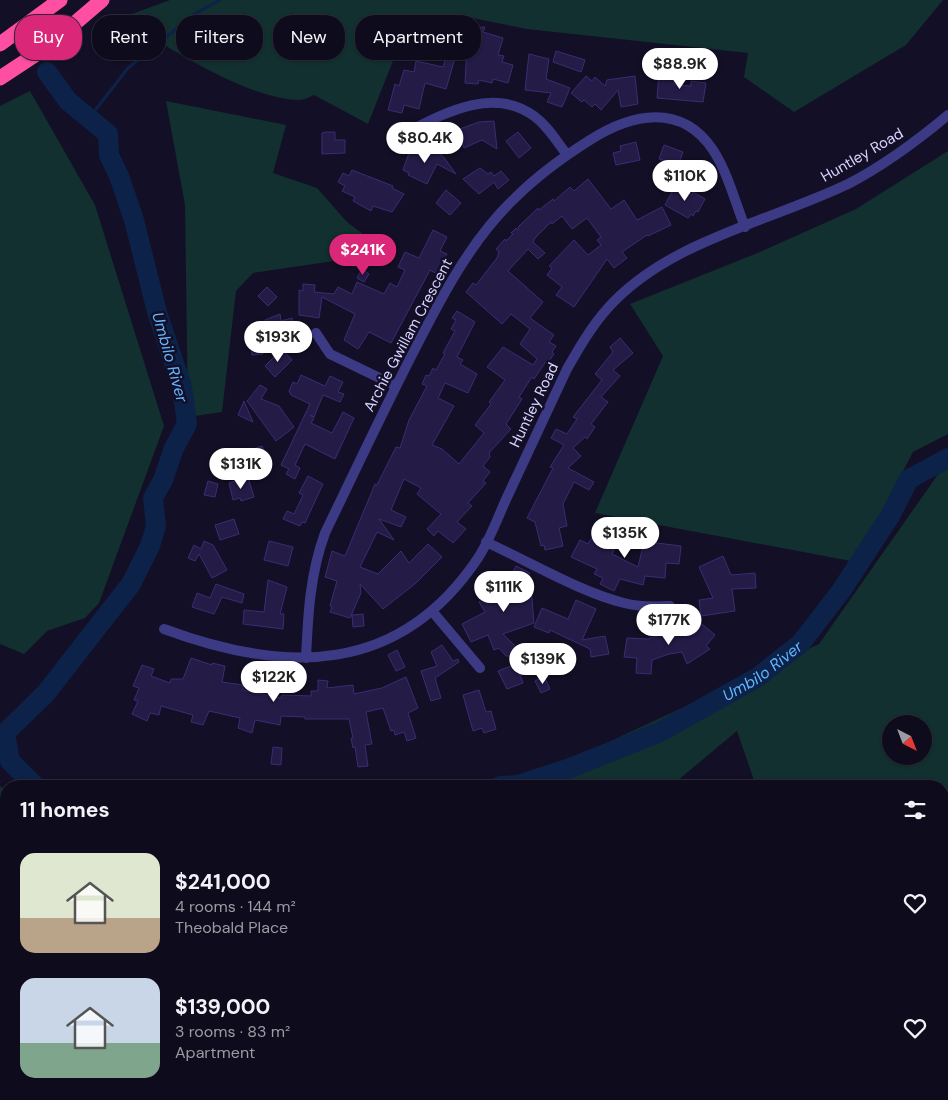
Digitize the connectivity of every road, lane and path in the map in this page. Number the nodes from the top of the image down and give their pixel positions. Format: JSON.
{"nodes":[{"id":1,"x":60,"y":0,"type":"edge"},
{"id":2,"x":102,"y":0,"type":"edge"},
{"id":3,"x":0,"y":44,"type":"edge"},
{"id":4,"x":0,"y":78,"type":"edge"},
{"id":5,"x":948,"y":115,"type":"edge"},
{"id":6,"x":393,"y":139,"type":"dead end"},
{"id":7,"x":567,"y":155,"type":"junction"},
{"id":8,"x":745,"y":227,"type":"junction"},
{"id":9,"x":316,"y":333,"type":"dead end"},
{"id":10,"x":396,"y":386,"type":"junction"},
{"id":11,"x":486,"y":542,"type":"junction"},
{"id":12,"x":670,"y":606,"type":"dead end"},
{"id":13,"x":432,"y":611,"type":"junction"},
{"id":14,"x":164,"y":629,"type":"dead end"},
{"id":15,"x":306,"y":658,"type":"junction"},
{"id":16,"x":480,"y":668,"type":"dead end"}],
"edges":[{"from":1,"to":3,"type":"highway"},
{"from":2,"to":4,"type":"highway"},
{"from":5,"to":8,"type":"street","name":"Huntley Road"},
{"from":6,"to":7,"type":"street"},
{"from":7,"to":8,"type":"street","name":"Archie Gwillam Crescent"},
{"from":7,"to":10,"type":"street","name":"Archie Gwillam Crescent"},
{"from":8,"to":11,"type":"street","name":"Huntley Road"},
{"from":9,"to":10,"type":"street"},
{"from":10,"to":15,"type":"street","name":"Archie Gwillam Crescent"},
{"from":11,"to":12,"type":"street"},
{"from":11,"to":13,"type":"street","name":"Huntley Road"},
{"from":13,"to":15,"type":"street","name":"Huntley Road"},
{"from":13,"to":16,"type":"street"},
{"from":14,"to":15,"type":"street","name":"Huntley Road"}]}
